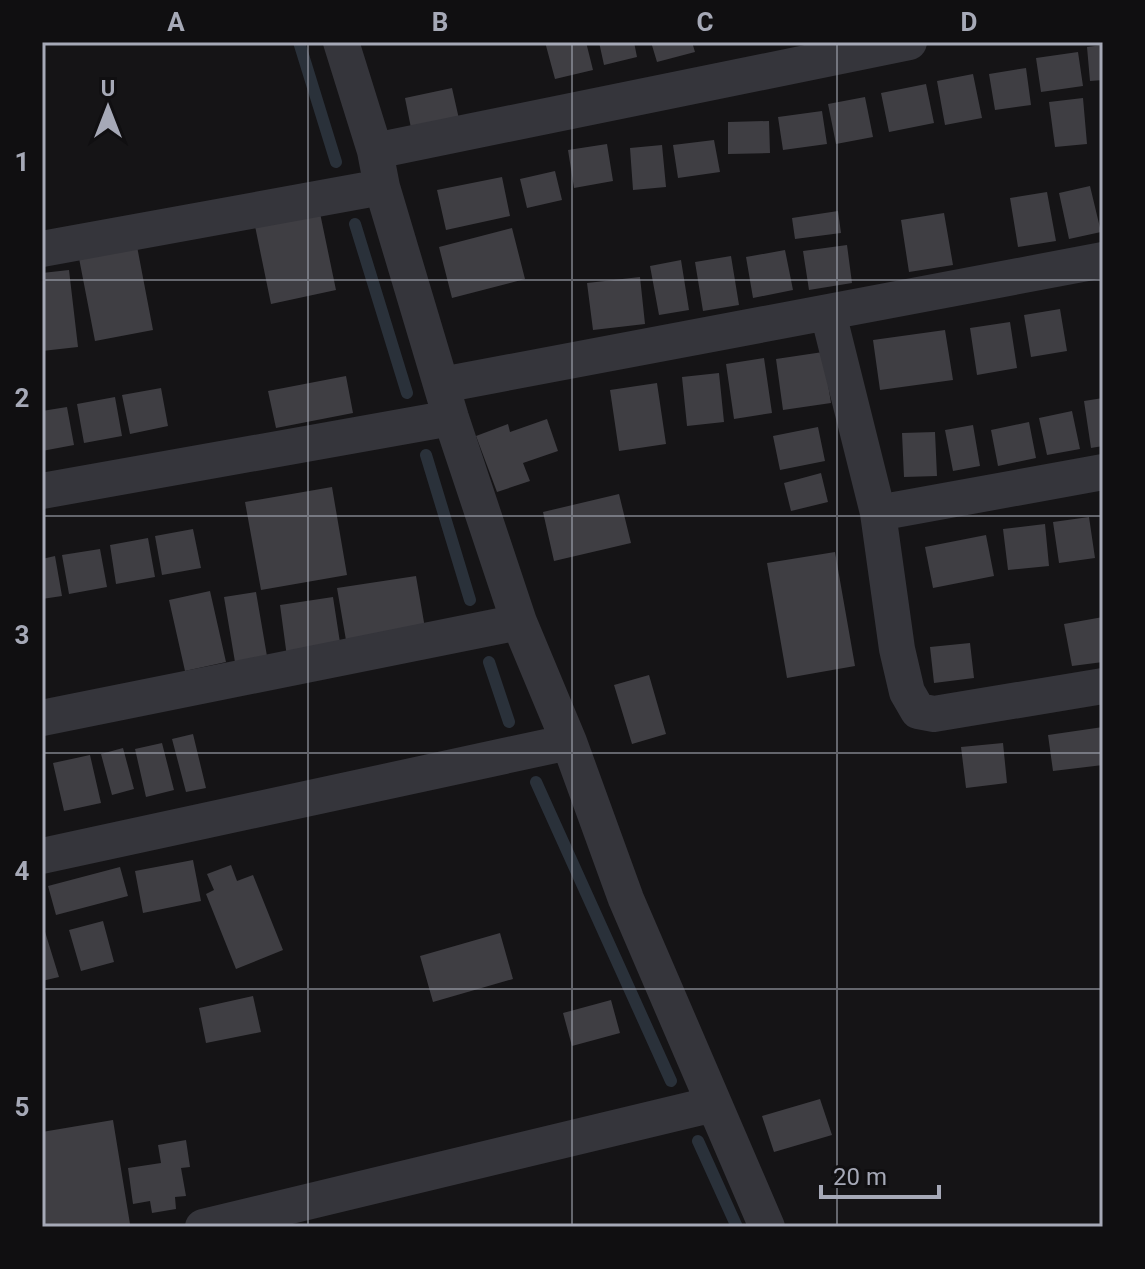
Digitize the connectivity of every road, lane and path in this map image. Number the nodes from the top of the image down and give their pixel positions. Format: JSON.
{"nodes":[{"id":1,"x":341,"y":42,"type":"edge"},
{"id":2,"x":909,"y":42,"type":"edge"},
{"id":3,"x":375,"y":151,"type":"junction"},
{"id":4,"x":382,"y":187,"type":"junction"},
{"id":5,"x":42,"y":249,"type":"edge"},
{"id":6,"x":1103,"y":260,"type":"edge"},
{"id":7,"x":828,"y":313,"type":"junction"},
{"id":8,"x":447,"y":402,"type":"junction"},
{"id":9,"x":1103,"y":472,"type":"edge"},
{"id":10,"x":42,"y":491,"type":"edge"},
{"id":11,"x":878,"y":513,"type":"junction"},
{"id":12,"x":519,"y":622,"type":"junction"},
{"id":13,"x":1103,"y":686,"type":"edge"},
{"id":14,"x":42,"y":718,"type":"edge"},
{"id":15,"x":569,"y":742,"type":"junction"},
{"id":16,"x":42,"y":856,"type":"edge"},
{"id":17,"x":714,"y":1104,"type":"junction"},
{"id":18,"x":203,"y":1227,"type":"edge"},
{"id":19,"x":767,"y":1227,"type":"edge"}],
"edges":[{"from":1,"to":3,"type":"street"},
{"from":2,"to":3,"type":"street"},
{"from":3,"to":4,"type":"street"},
{"from":4,"to":5,"type":"street"},
{"from":4,"to":8,"type":"street"},
{"from":6,"to":7,"type":"street"},
{"from":7,"to":8,"type":"street"},
{"from":7,"to":11,"type":"street"},
{"from":8,"to":10,"type":"street"},
{"from":8,"to":12,"type":"street"},
{"from":9,"to":11,"type":"street"},
{"from":11,"to":13,"type":"street"},
{"from":12,"to":14,"type":"street"},
{"from":12,"to":15,"type":"street"},
{"from":15,"to":16,"type":"street"},
{"from":15,"to":17,"type":"street"},
{"from":17,"to":18,"type":"street"},
{"from":17,"to":19,"type":"street"}]}
